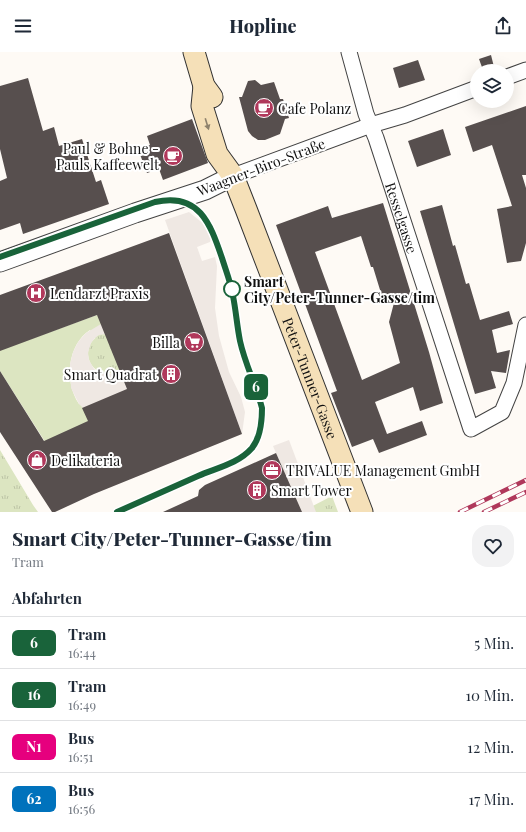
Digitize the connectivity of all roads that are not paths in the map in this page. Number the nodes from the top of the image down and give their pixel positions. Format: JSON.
{"nodes":[{"id":1,"x":194,"y":52,"type":"edge"},
{"id":2,"x":349,"y":52,"type":"edge"},
{"id":3,"x":526,"y":70,"type":"edge"},
{"id":4,"x":514,"y":74,"type":"edge"},
{"id":5,"x":470,"y":91,"type":"edge"},
{"id":6,"x":371,"y":125,"type":"junction"},
{"id":7,"x":233,"y":176,"type":"junction"},
{"id":8,"x":0,"y":262,"type":"edge"},
{"id":9,"x":526,"y":325,"type":"edge"},
{"id":10,"x":362,"y":512,"type":"edge"}],
"edges":[{"from":1,"to":7,"type":"main road","name":"Peter-Tunner-Gasse"},
{"from":2,"to":6,"type":"street","name":"Resselgasse"},
{"from":3,"to":4,"type":"street"},
{"from":5,"to":6,"type":"street","name":"Waagner-Biro-Straße"},
{"from":6,"to":7,"type":"street","name":"Waagner-Biro-Straße"},
{"from":6,"to":9,"type":"street","name":"Resselgasse"},
{"from":7,"to":8,"type":"street","name":"Waagner-Biro-Straße"},
{"from":7,"to":10,"type":"main road","name":"Peter-Tunner-Gasse"}]}
